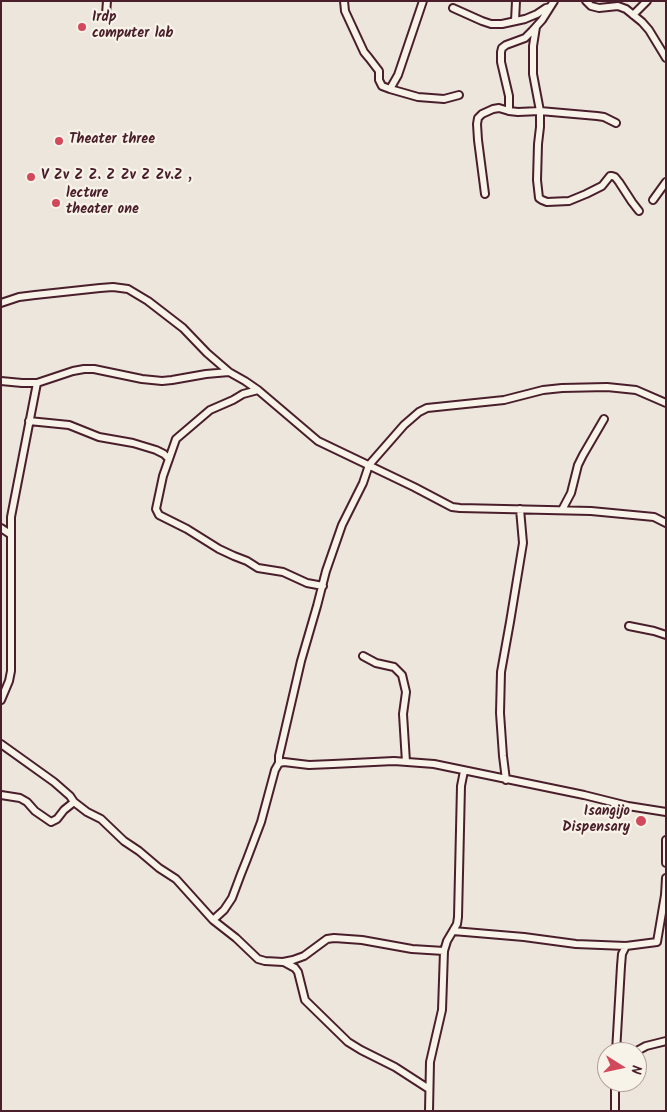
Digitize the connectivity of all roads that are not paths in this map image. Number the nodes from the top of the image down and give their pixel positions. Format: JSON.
{"nodes":[{"id":1,"x":107,"y":1,"type":"edge"},
{"id":2,"x":344,"y":1,"type":"edge"},
{"id":3,"x":423,"y":1,"type":"edge"},
{"id":4,"x":516,"y":1,"type":"edge"},
{"id":5,"x":586,"y":1,"type":"edge"},
{"id":6,"x":647,"y":1,"type":"edge"},
{"id":7,"x":552,"y":4,"type":"edge"},
{"id":8,"x":453,"y":8,"type":"dead end"},
{"id":9,"x":106,"y":14,"type":"dead end"},
{"id":10,"x":633,"y":15,"type":"junction"},
{"id":11,"x":515,"y":21,"type":"junction"},
{"id":12,"x":536,"y":27,"type":"junction"},
{"id":13,"x":666,"y":58,"type":"edge"},
{"id":14,"x":390,"y":89,"type":"junction"},
{"id":15,"x":459,"y":95,"type":"dead end"},
{"id":16,"x":509,"y":111,"type":"junction"},
{"id":17,"x":540,"y":111,"type":"junction"},
{"id":18,"x":616,"y":123,"type":"dead end"},
{"id":19,"x":666,"y":182,"type":"edge"},
{"id":20,"x":485,"y":194,"type":"dead end"},
{"id":21,"x":653,"y":200,"type":"dead end"},
{"id":22,"x":639,"y":211,"type":"dead end"},
{"id":23,"x":1,"y":303,"type":"edge"},
{"id":24,"x":229,"y":372,"type":"junction"},
{"id":25,"x":1,"y":381,"type":"edge"},
{"id":26,"x":37,"y":383,"type":"junction"},
{"id":27,"x":258,"y":390,"type":"junction"},
{"id":28,"x":666,"y":403,"type":"edge"},
{"id":29,"x":604,"y":419,"type":"dead end"},
{"id":30,"x":29,"y":421,"type":"junction"},
{"id":31,"x":169,"y":459,"type":"junction"},
{"id":32,"x":369,"y":465,"type":"junction"},
{"id":33,"x":520,"y":509,"type":"junction"},
{"id":34,"x":562,"y":510,"type":"junction"},
{"id":35,"x":666,"y":523,"type":"edge"},
{"id":36,"x":1,"y":528,"type":"edge"},
{"id":37,"x":10,"y":534,"type":"junction"},
{"id":38,"x":322,"y":586,"type":"junction"},
{"id":39,"x":628,"y":626,"type":"dead end"},
{"id":40,"x":666,"y":635,"type":"edge"},
{"id":41,"x":363,"y":656,"type":"dead end"},
{"id":42,"x":1,"y":700,"type":"edge"},
{"id":43,"x":1,"y":744,"type":"edge"},
{"id":44,"x":406,"y":762,"type":"junction"},
{"id":45,"x":279,"y":763,"type":"junction"},
{"id":46,"x":464,"y":771,"type":"junction"},
{"id":47,"x":506,"y":780,"type":"junction"},
{"id":48,"x":1,"y":795,"type":"edge"},
{"id":49,"x":74,"y":802,"type":"junction"},
{"id":50,"x":666,"y":812,"type":"edge"},
{"id":51,"x":666,"y":840,"type":"edge"},
{"id":52,"x":666,"y":863,"type":"edge"},
{"id":53,"x":666,"y":878,"type":"edge"},
{"id":54,"x":213,"y":920,"type":"junction"},
{"id":55,"x":453,"y":931,"type":"junction"},
{"id":56,"x":657,"y":942,"type":"junction"},
{"id":57,"x":665,"y":942,"type":"edge"},
{"id":58,"x":618,"y":945,"type":"junction"},
{"id":59,"x":626,"y":946,"type":"junction"},
{"id":60,"x":444,"y":952,"type":"junction"},
{"id":61,"x":622,"y":954,"type":"junction"},
{"id":62,"x":283,"y":962,"type":"junction"},
{"id":63,"x":666,"y":1041,"type":"edge"},
{"id":64,"x":617,"y":1042,"type":"edge"},
{"id":65,"x":647,"y":1046,"type":"edge"},
{"id":66,"x":429,"y":1088,"type":"junction"},
{"id":67,"x":615,"y":1092,"type":"edge"},
{"id":68,"x":430,"y":1111,"type":"edge"},
{"id":69,"x":615,"y":1111,"type":"edge"}],
"edges":[{"from":1,"to":9,"type":"street"},
{"from":2,"to":14,"type":"street"},
{"from":3,"to":14,"type":"street"},
{"from":4,"to":11,"type":"street"},
{"from":5,"to":10,"type":"street"},
{"from":6,"to":10,"type":"street"},
{"from":7,"to":11,"type":"street"},
{"from":7,"to":12,"type":"street"},
{"from":8,"to":11,"type":"street"},
{"from":10,"to":13,"type":"street"},
{"from":12,"to":16,"type":"street"},
{"from":12,"to":17,"type":"street"},
{"from":14,"to":15,"type":"street"},
{"from":16,"to":17,"type":"street"},
{"from":16,"to":20,"type":"street"},
{"from":17,"to":18,"type":"street"},
{"from":17,"to":22,"type":"street"},
{"from":19,"to":21,"type":"street"},
{"from":23,"to":24,"type":"street"},
{"from":24,"to":26,"type":"street"},
{"from":24,"to":27,"type":"street"},
{"from":25,"to":26,"type":"street"},
{"from":26,"to":30,"type":"street"},
{"from":27,"to":31,"type":"street"},
{"from":27,"to":32,"type":"street"},
{"from":28,"to":32,"type":"street"},
{"from":29,"to":34,"type":"street"},
{"from":30,"to":31,"type":"street"},
{"from":30,"to":37,"type":"street"},
{"from":31,"to":38,"type":"street"},
{"from":32,"to":33,"type":"street"},
{"from":32,"to":38,"type":"street"},
{"from":33,"to":34,"type":"street"},
{"from":33,"to":47,"type":"street"},
{"from":34,"to":35,"type":"street"},
{"from":36,"to":37,"type":"street"},
{"from":37,"to":42,"type":"street"},
{"from":38,"to":45,"type":"street"},
{"from":39,"to":40,"type":"street"},
{"from":41,"to":44,"type":"street"},
{"from":43,"to":49,"type":"street"},
{"from":44,"to":45,"type":"street"},
{"from":44,"to":46,"type":"street"},
{"from":45,"to":54,"type":"street"},
{"from":46,"to":47,"type":"street"},
{"from":46,"to":55,"type":"street"},
{"from":47,"to":50,"type":"street"},
{"from":48,"to":49,"type":"street"},
{"from":49,"to":54,"type":"street"},
{"from":51,"to":52,"type":"street"},
{"from":53,"to":56,"type":"street"},
{"from":54,"to":62,"type":"street"},
{"from":55,"to":58,"type":"street"},
{"from":55,"to":60,"type":"street"},
{"from":56,"to":57,"type":"street"},
{"from":56,"to":59,"type":"street"},
{"from":58,"to":59,"type":"street"},
{"from":58,"to":61,"type":"street"},
{"from":59,"to":61,"type":"street"},
{"from":60,"to":62,"type":"street"},
{"from":60,"to":66,"type":"street"},
{"from":61,"to":64,"type":"street"},
{"from":62,"to":66,"type":"street"},
{"from":63,"to":65,"type":"street"},
{"from":66,"to":68,"type":"street"},
{"from":67,"to":69,"type":"street"}]}
